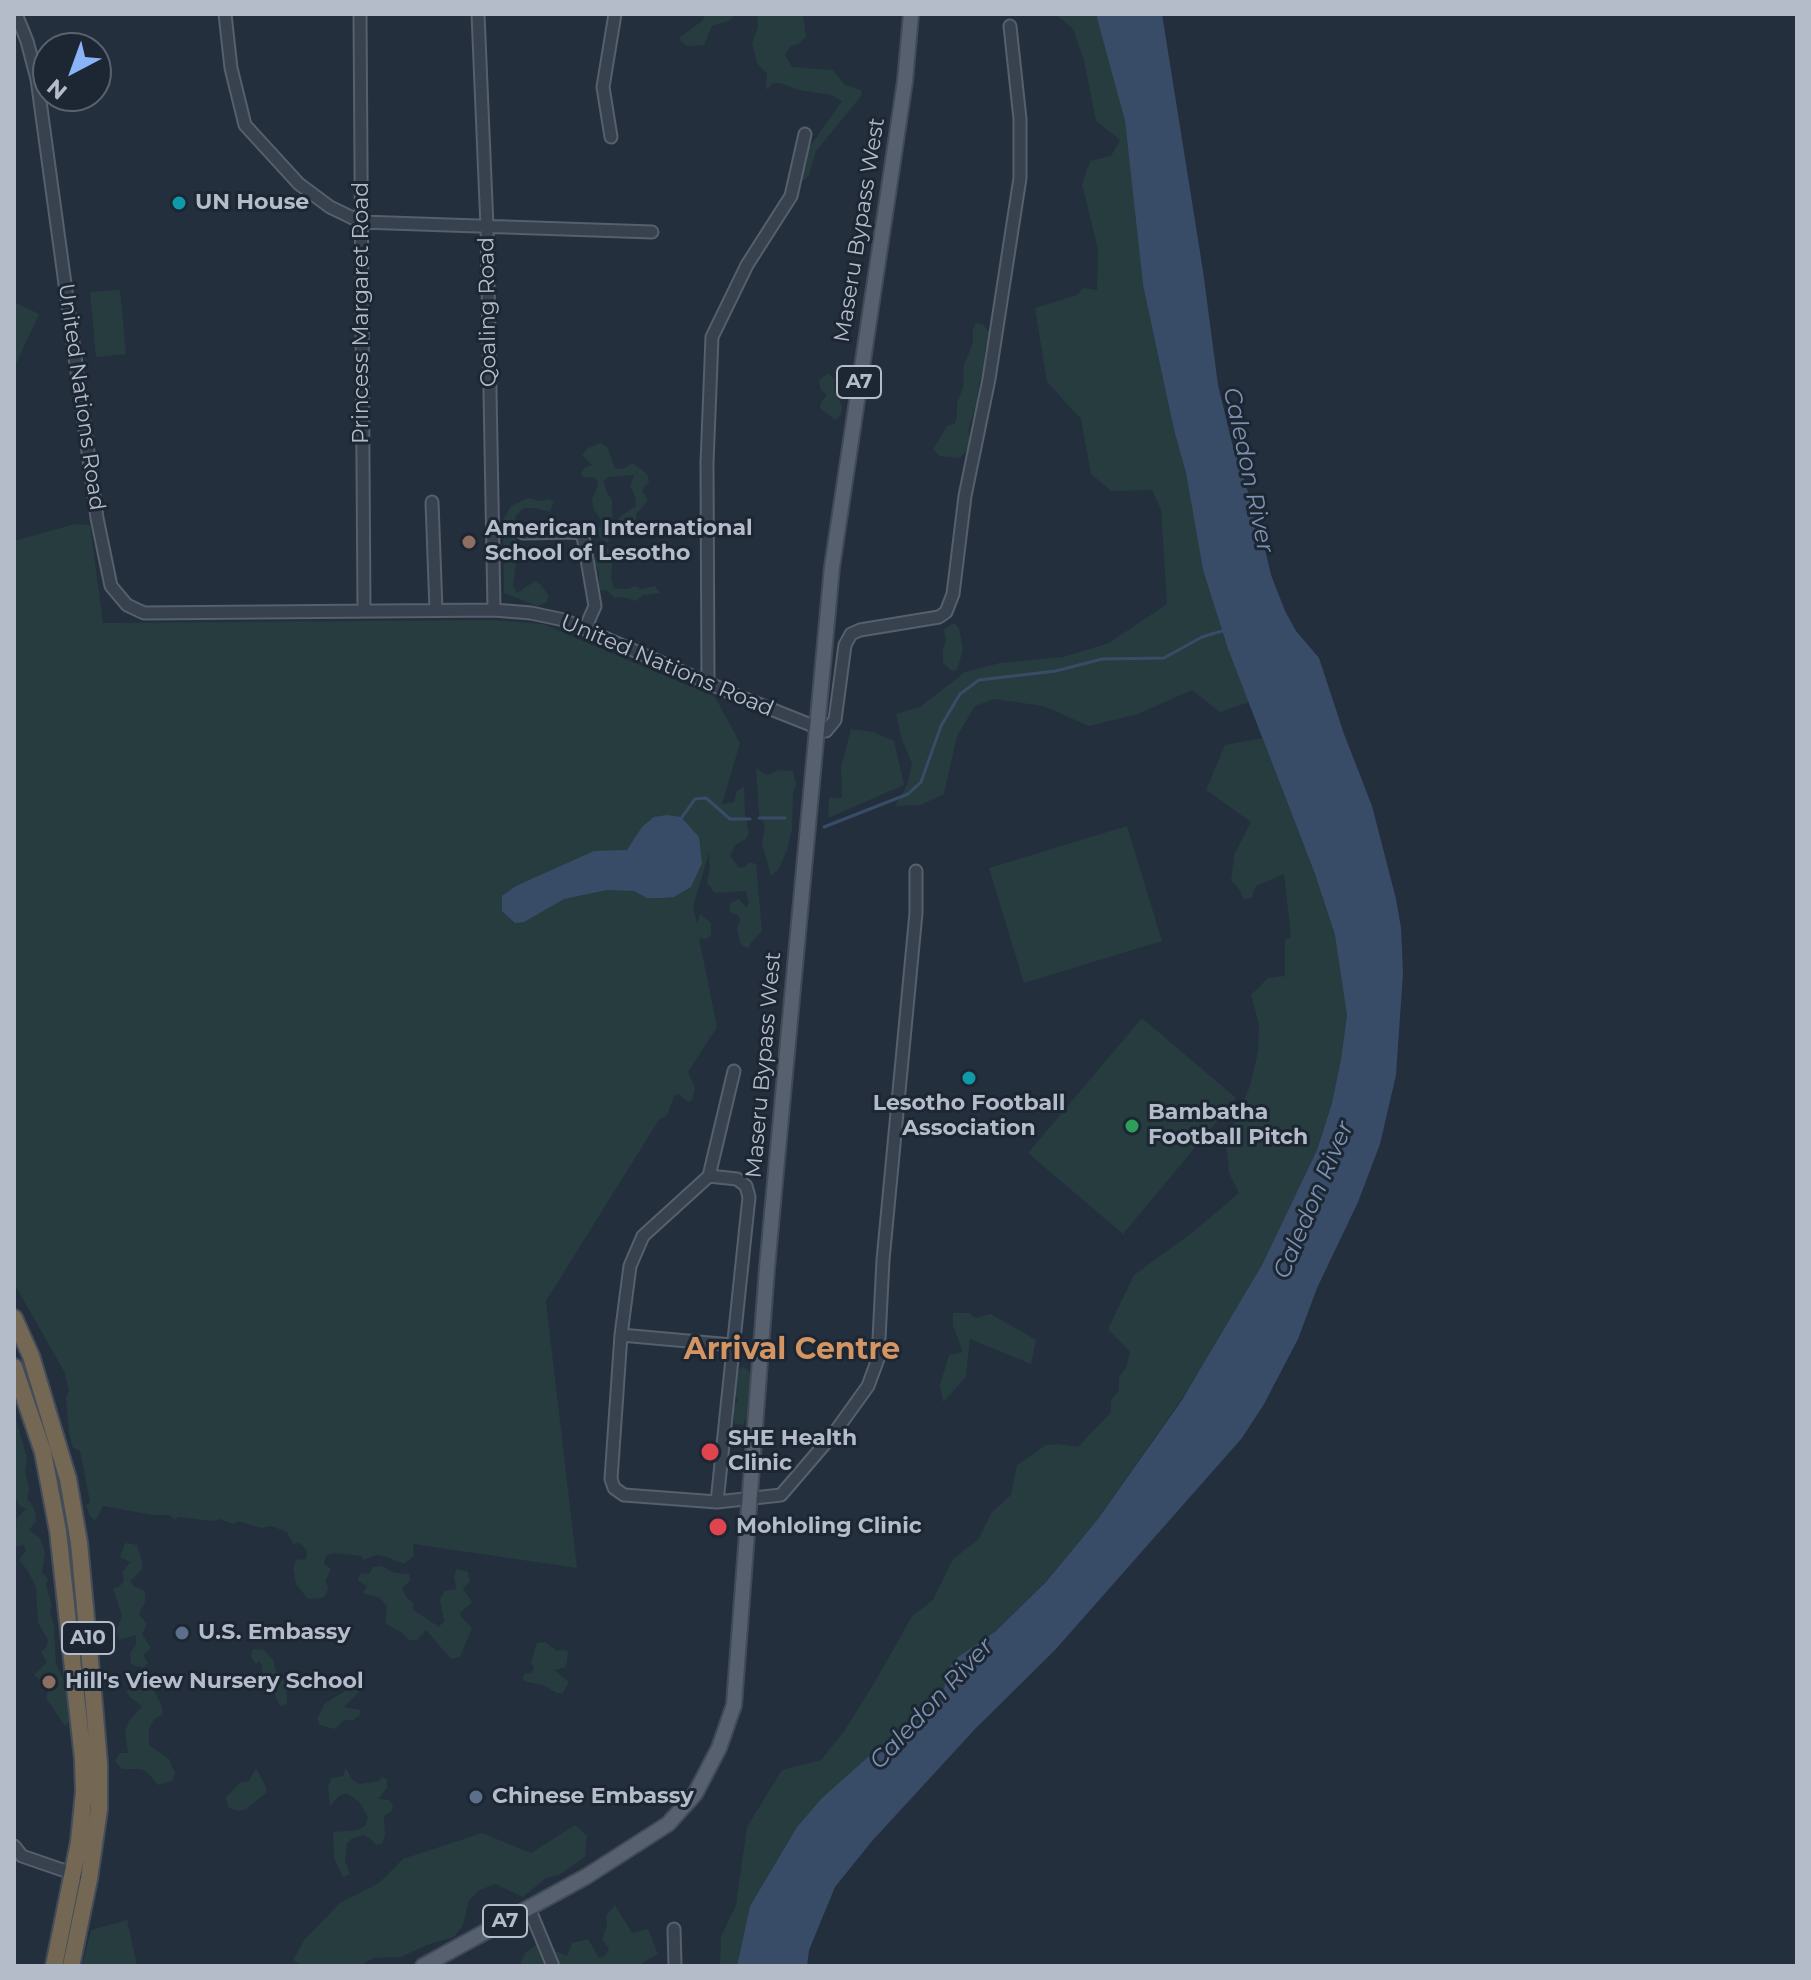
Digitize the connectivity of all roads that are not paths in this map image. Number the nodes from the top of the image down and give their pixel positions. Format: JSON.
{"nodes":[{"id":1,"x":16,"y":14,"type":"edge"},
{"id":2,"x":225,"y":14,"type":"edge"},
{"id":3,"x":360,"y":14,"type":"edge"},
{"id":4,"x":478,"y":14,"type":"edge"},
{"id":5,"x":615,"y":14,"type":"edge"},
{"id":6,"x":911,"y":14,"type":"edge"},
{"id":7,"x":1010,"y":26,"type":"dead end"},
{"id":8,"x":805,"y":134,"type":"dead end"},
{"id":9,"x":611,"y":137,"type":"dead end"},
{"id":10,"x":361,"y":222,"type":"junction"},
{"id":11,"x":487,"y":227,"type":"junction"},
{"id":12,"x":652,"y":232,"type":"dead end"},
{"id":13,"x":432,"y":502,"type":"dead end"},
{"id":14,"x":523,"y":533,"type":"dead end"},
{"id":15,"x":436,"y":610,"type":"junction"},
{"id":16,"x":494,"y":610,"type":"junction"},
{"id":17,"x":364,"y":611,"type":"junction"},
{"id":18,"x":585,"y":629,"type":"junction"},
{"id":19,"x":708,"y":683,"type":"junction"},
{"id":20,"x":818,"y":729,"type":"junction"},
{"id":21,"x":916,"y":871,"type":"dead end"},
{"id":22,"x":734,"y":1071,"type":"dead end"},
{"id":23,"x":709,"y":1176,"type":"junction"},
{"id":24,"x":14,"y":1318,"type":"edge"},
{"id":25,"x":621,"y":1335,"type":"junction"},
{"id":26,"x":732,"y":1345,"type":"junction"},
{"id":27,"x":14,"y":1367,"type":"edge"},
{"id":28,"x":748,"y":1501,"type":"junction"},
{"id":29,"x":717,"y":1502,"type":"junction"},
{"id":30,"x":17,"y":1855,"type":"edge"},
{"id":31,"x":81,"y":1877,"type":"junction"},
{"id":32,"x":529,"y":1908,"type":"junction"},
{"id":33,"x":674,"y":1929,"type":"dead end"},
{"id":34,"x":54,"y":1966,"type":"edge"},
{"id":35,"x":71,"y":1966,"type":"edge"},
{"id":36,"x":423,"y":1966,"type":"edge"},
{"id":37,"x":553,"y":1966,"type":"edge"},
{"id":38,"x":675,"y":1966,"type":"edge"}],
"edges":[{"from":1,"to":17,"type":"street","name":"United Nations Road"},
{"from":2,"to":10,"type":"street"},
{"from":3,"to":10,"type":"street","name":"Princess Margaret Road"},
{"from":4,"to":11,"type":"street","name":"Qoaling Road"},
{"from":5,"to":9,"type":"street"},
{"from":6,"to":20,"type":"main road","name":"Maseru Bypass West","number":"A7"},
{"from":7,"to":20,"type":"street"},
{"from":8,"to":19,"type":"street"},
{"from":10,"to":11,"type":"street"},
{"from":10,"to":17,"type":"street","name":"Princess Margaret Road"},
{"from":11,"to":12,"type":"street"},
{"from":11,"to":16,"type":"street","name":"Qoaling Road"},
{"from":13,"to":15,"type":"street"},
{"from":14,"to":18,"type":"street"},
{"from":15,"to":16,"type":"street","name":"United Nations Road"},
{"from":15,"to":17,"type":"street","name":"United Nations Road"},
{"from":16,"to":18,"type":"street","name":"United Nations Road"},
{"from":18,"to":19,"type":"street","name":"United Nations Road"},
{"from":19,"to":20,"type":"street","name":"United Nations Road"},
{"from":20,"to":28,"type":"main road","name":"Maseru Bypass West","number":"A7"},
{"from":21,"to":28,"type":"street"},
{"from":22,"to":23,"type":"street"},
{"from":23,"to":25,"type":"street"},
{"from":23,"to":26,"type":"street"},
{"from":24,"to":31,"type":"highway","number":"A10"},
{"from":25,"to":26,"type":"street"},
{"from":25,"to":29,"type":"street"},
{"from":26,"to":29,"type":"street"},
{"from":27,"to":31,"type":"highway","number":"A10"},
{"from":28,"to":29,"type":"street"},
{"from":28,"to":32,"type":"main road","name":"Maseru Bypass West","number":"A7"},
{"from":30,"to":31,"type":"street"},
{"from":31,"to":34,"type":"highway","number":"A10"},
{"from":31,"to":35,"type":"highway","number":"A10"},
{"from":32,"to":36,"type":"main road","name":"Maseru Bypass West","number":"A7"},
{"from":32,"to":37,"type":"street"},
{"from":33,"to":38,"type":"street"}]}
